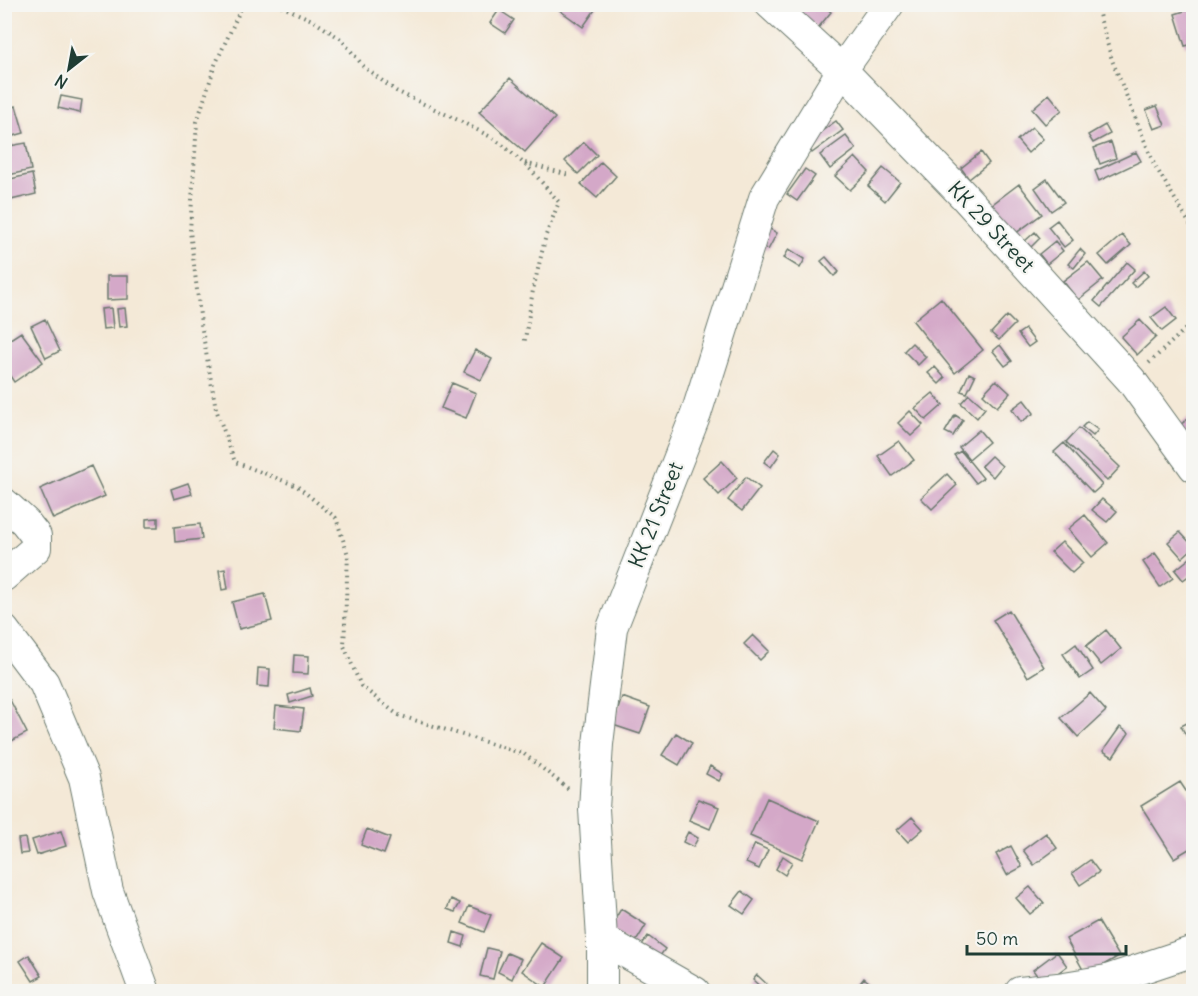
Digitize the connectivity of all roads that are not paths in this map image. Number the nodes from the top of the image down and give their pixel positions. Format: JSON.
{"nodes":[{"id":1,"x":770,"y":4,"type":"edge"},
{"id":2,"x":889,"y":4,"type":"edge"},
{"id":3,"x":843,"y":70,"type":"junction"},
{"id":4,"x":1194,"y":467,"type":"edge"},
{"id":5,"x":4,"y":503,"type":"edge"},
{"id":6,"x":4,"y":576,"type":"edge"},
{"id":7,"x":4,"y":630,"type":"edge"},
{"id":8,"x":602,"y":939,"type":"junction"},
{"id":9,"x":1194,"y":951,"type":"edge"},
{"id":10,"x":145,"y":992,"type":"edge"},
{"id":11,"x":602,"y":992,"type":"edge"},
{"id":12,"x":695,"y":992,"type":"edge"},
{"id":13,"x":1020,"y":992,"type":"edge"}],
"edges":[{"from":1,"to":3,"type":"street","name":"KK 29 Street"},
{"from":2,"to":3,"type":"street","name":"KK 21 Street"},
{"from":3,"to":4,"type":"street","name":"KK 29 Street"},
{"from":3,"to":8,"type":"street","name":"KK 21 Street"},
{"from":5,"to":6,"type":"street"},
{"from":7,"to":10,"type":"street"},
{"from":8,"to":11,"type":"street","name":"KK 21 Street"},
{"from":8,"to":12,"type":"street"},
{"from":9,"to":13,"type":"street"}]}
